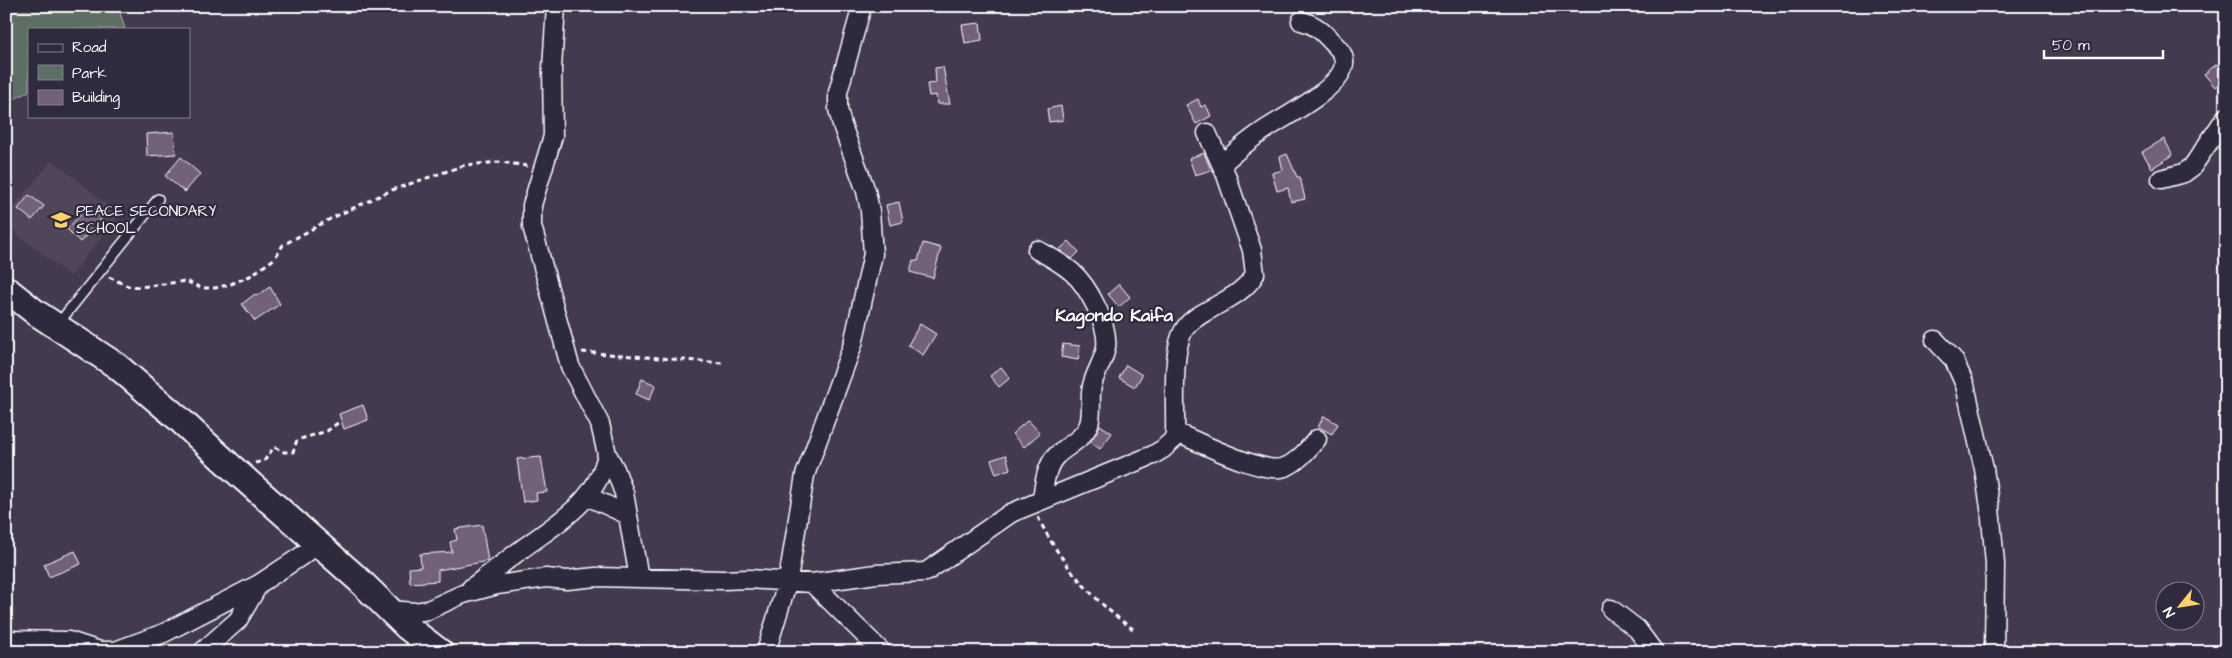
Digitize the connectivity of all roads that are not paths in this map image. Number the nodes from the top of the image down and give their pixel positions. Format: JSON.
{"nodes":[{"id":1,"x":556,"y":6,"type":"edge"},
{"id":2,"x":862,"y":6,"type":"edge"},
{"id":3,"x":1301,"y":21,"type":"dead end"},
{"id":4,"x":2226,"y":117,"type":"edge"},
{"id":5,"x":1208,"y":134,"type":"dead end"},
{"id":6,"x":1222,"y":164,"type":"junction"},
{"id":7,"x":2161,"y":179,"type":"dead end"},
{"id":8,"x":158,"y":200,"type":"dead end"},
{"id":9,"x":1036,"y":250,"type":"dead end"},
{"id":10,"x":6,"y":289,"type":"edge"},
{"id":11,"x":56,"y":326,"type":"junction"},
{"id":12,"x":1935,"y":340,"type":"dead end"},
{"id":13,"x":1175,"y":432,"type":"junction"},
{"id":14,"x":1317,"y":439,"type":"dead end"},
{"id":15,"x":607,"y":454,"type":"junction"},
{"id":16,"x":587,"y":496,"type":"junction"},
{"id":17,"x":1037,"y":501,"type":"junction"},
{"id":18,"x":628,"y":515,"type":"junction"},
{"id":19,"x":318,"y":544,"type":"junction"},
{"id":20,"x":639,"y":578,"type":"junction"},
{"id":21,"x":788,"y":580,"type":"junction"},
{"id":22,"x":812,"y":583,"type":"junction"},
{"id":23,"x":259,"y":584,"type":"junction"},
{"id":24,"x":463,"y":594,"type":"junction"},
{"id":25,"x":1611,"y":609,"type":"dead end"},
{"id":26,"x":389,"y":610,"type":"junction"},
{"id":27,"x":6,"y":640,"type":"edge"},
{"id":28,"x":202,"y":652,"type":"edge"},
{"id":29,"x":440,"y":652,"type":"edge"},
{"id":30,"x":766,"y":652,"type":"edge"},
{"id":31,"x":882,"y":652,"type":"edge"},
{"id":32,"x":1654,"y":652,"type":"edge"},
{"id":33,"x":1994,"y":652,"type":"edge"}],
"edges":[{"from":1,"to":15,"type":"street"},
{"from":2,"to":21,"type":"street"},
{"from":3,"to":6,"type":"street"},
{"from":4,"to":7,"type":"street"},
{"from":5,"to":6,"type":"street"},
{"from":6,"to":13,"type":"street"},
{"from":8,"to":11,"type":"lane"},
{"from":9,"to":17,"type":"street"},
{"from":10,"to":11,"type":"street"},
{"from":11,"to":19,"type":"street"},
{"from":12,"to":33,"type":"street"},
{"from":13,"to":14,"type":"street"},
{"from":13,"to":17,"type":"street"},
{"from":15,"to":16,"type":"street"},
{"from":15,"to":18,"type":"street"},
{"from":16,"to":18,"type":"street"},
{"from":16,"to":24,"type":"street"},
{"from":17,"to":22,"type":"street"},
{"from":18,"to":20,"type":"street"},
{"from":19,"to":23,"type":"street"},
{"from":19,"to":26,"type":"street"},
{"from":20,"to":21,"type":"street"},
{"from":20,"to":24,"type":"street"},
{"from":21,"to":22,"type":"street"},
{"from":21,"to":30,"type":"street"},
{"from":22,"to":31,"type":"street"},
{"from":23,"to":27,"type":"street"},
{"from":23,"to":28,"type":"street"},
{"from":24,"to":26,"type":"street"},
{"from":25,"to":32,"type":"street"},
{"from":26,"to":29,"type":"street"}]}
